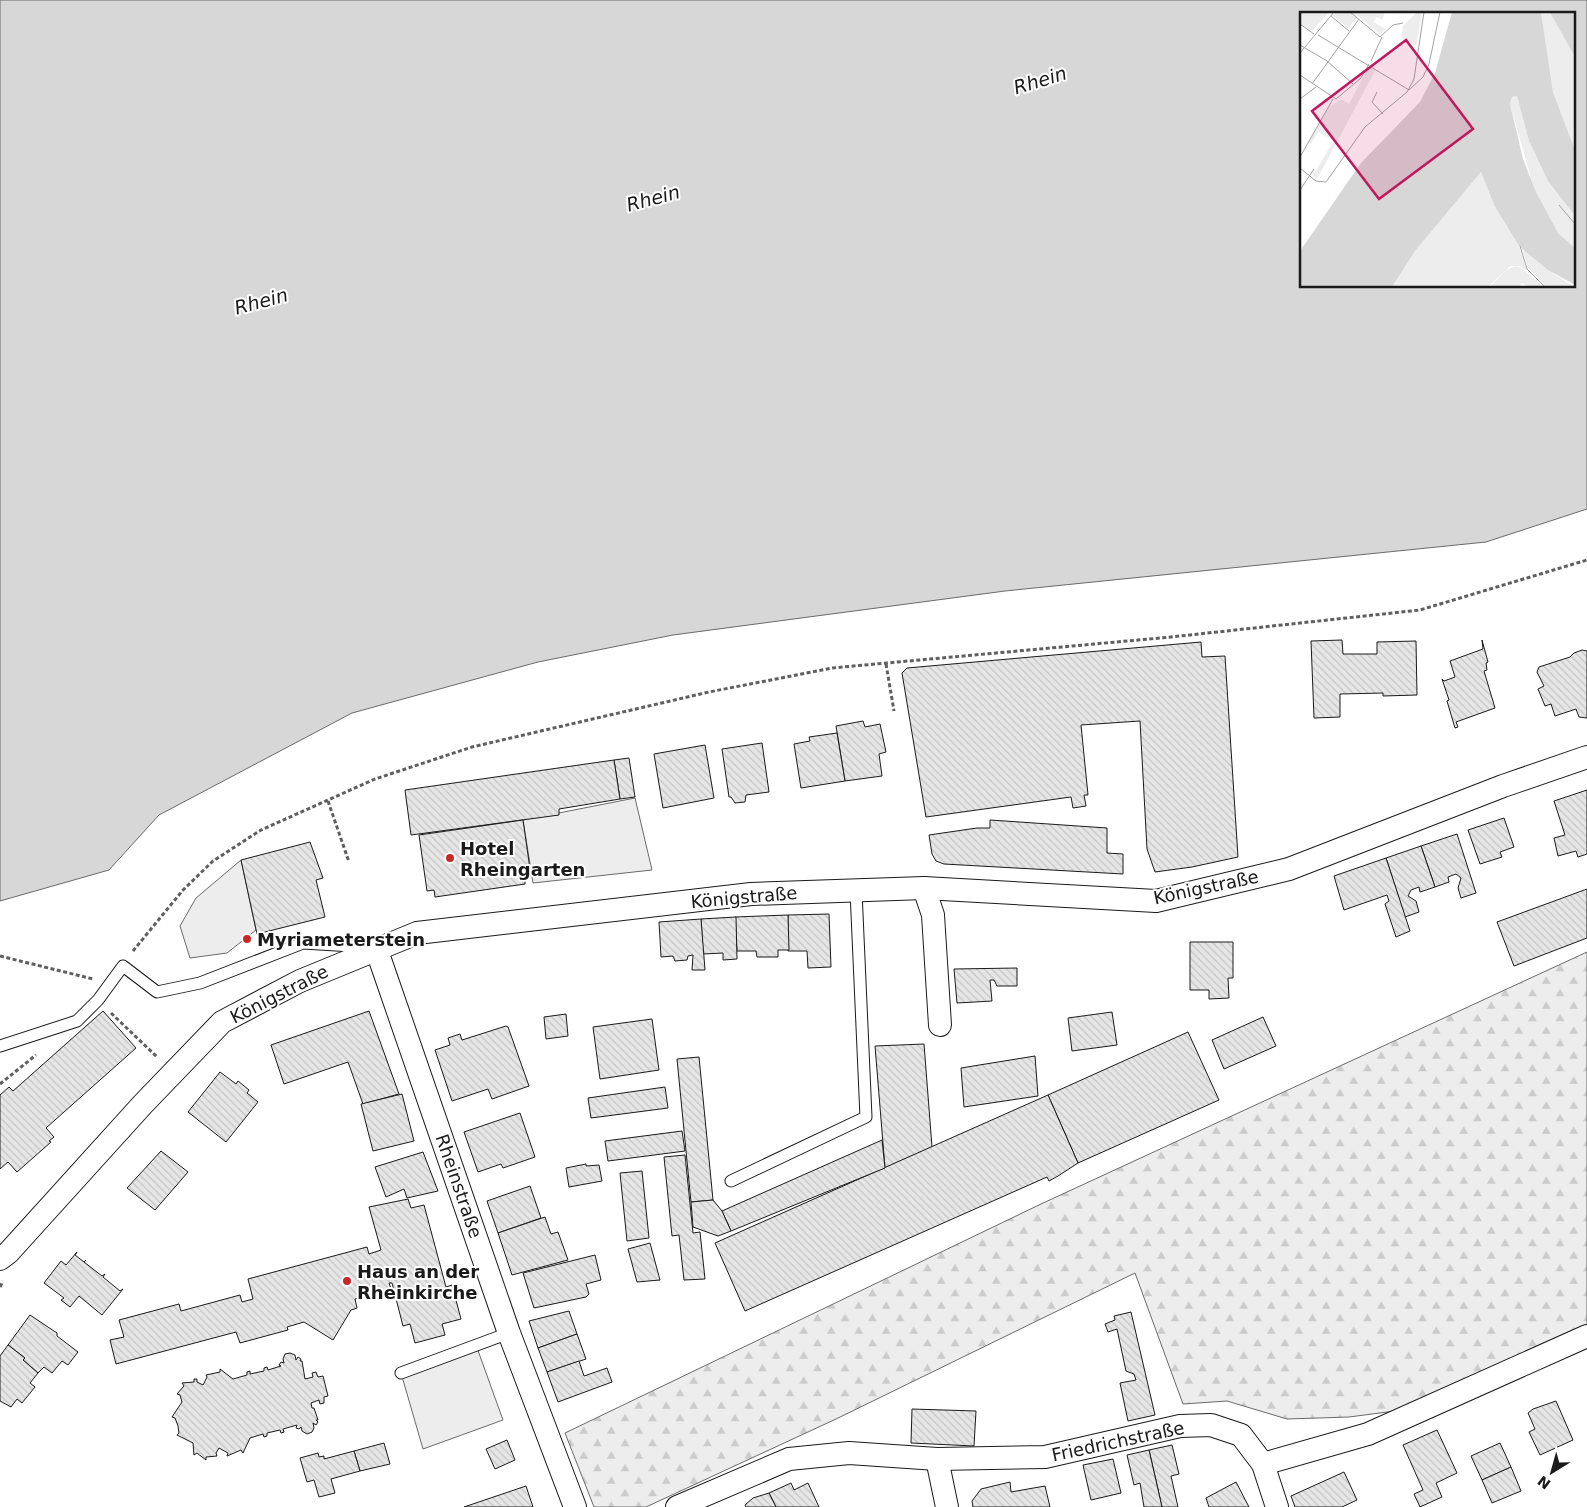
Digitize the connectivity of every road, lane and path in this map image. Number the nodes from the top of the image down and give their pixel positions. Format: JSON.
{"nodes":[{"id":1,"x":1587,"y":560,"type":"edge"},
{"id":2,"x":886,"y":664,"type":"junction"},
{"id":3,"x":894,"y":711,"type":"dead end"},
{"id":4,"x":1587,"y":757,"type":"edge"},
{"id":5,"x":328,"y":801,"type":"junction"},
{"id":6,"x":349,"y":862,"type":"dead end"},
{"id":7,"x":924,"y":888,"type":"junction"},
{"id":8,"x":856,"y":891,"type":"junction"},
{"id":9,"x":376,"y":948,"type":"junction"},
{"id":10,"x":0,"y":956,"type":"edge"},
{"id":11,"x":123,"y":966,"type":"junction"},
{"id":12,"x":110,"y":984,"type":"junction"},
{"id":13,"x":98,"y":1000,"type":"junction"},
{"id":14,"x":940,"y":1025,"type":"dead end"},
{"id":15,"x":0,"y":1046,"type":"edge"},
{"id":16,"x":173,"y":1073,"type":"junction"},
{"id":17,"x":731,"y":1180,"type":"dead end"},
{"id":18,"x":0,"y":1259,"type":"edge"},
{"id":19,"x":510,"y":1333,"type":"junction"},
{"id":20,"x":1587,"y":1336,"type":"edge"},
{"id":21,"x":400,"y":1373,"type":"dead end"},
{"id":22,"x":937,"y":1459,"type":"junction"},
{"id":23,"x":1263,"y":1464,"type":"junction"},
{"id":24,"x":575,"y":1507,"type":"edge"},
{"id":25,"x":677,"y":1507,"type":"edge"},
{"id":26,"x":947,"y":1507,"type":"edge"},
{"id":27,"x":1277,"y":1507,"type":"edge"}],
"edges":[{"from":1,"to":2,"type":"path"},
{"from":2,"to":3,"type":"path"},
{"from":2,"to":5,"type":"path"},
{"from":4,"to":7,"type":"street","name":"Königstraße"},
{"from":5,"to":6,"type":"path"},
{"from":5,"to":11,"type":"path"},
{"from":7,"to":8,"type":"street","name":"Königstraße"},
{"from":7,"to":14,"type":"street"},
{"from":8,"to":9,"type":"street","name":"Königstraße"},
{"from":8,"to":17,"type":"lane"},
{"from":9,"to":11,"type":"lane"},
{"from":9,"to":16,"type":"street","name":"Königstraße"},
{"from":9,"to":19,"type":"street","name":"Rheinstraße"},
{"from":10,"to":12,"type":"path"},
{"from":11,"to":12,"type":"lane"},
{"from":12,"to":13,"type":"lane"},
{"from":13,"to":15,"type":"lane"},
{"from":13,"to":16,"type":"path"},
{"from":16,"to":18,"type":"street","name":"Königstraße"},
{"from":19,"to":21,"type":"lane"},
{"from":19,"to":24,"type":"street","name":"Rheinstraße"},
{"from":20,"to":23,"type":"street"},
{"from":22,"to":23,"type":"street","name":"Friedrichstraße"},
{"from":22,"to":25,"type":"street","name":"Friedrichstraße"},
{"from":22,"to":26,"type":"street"},
{"from":23,"to":27,"type":"street"}]}
